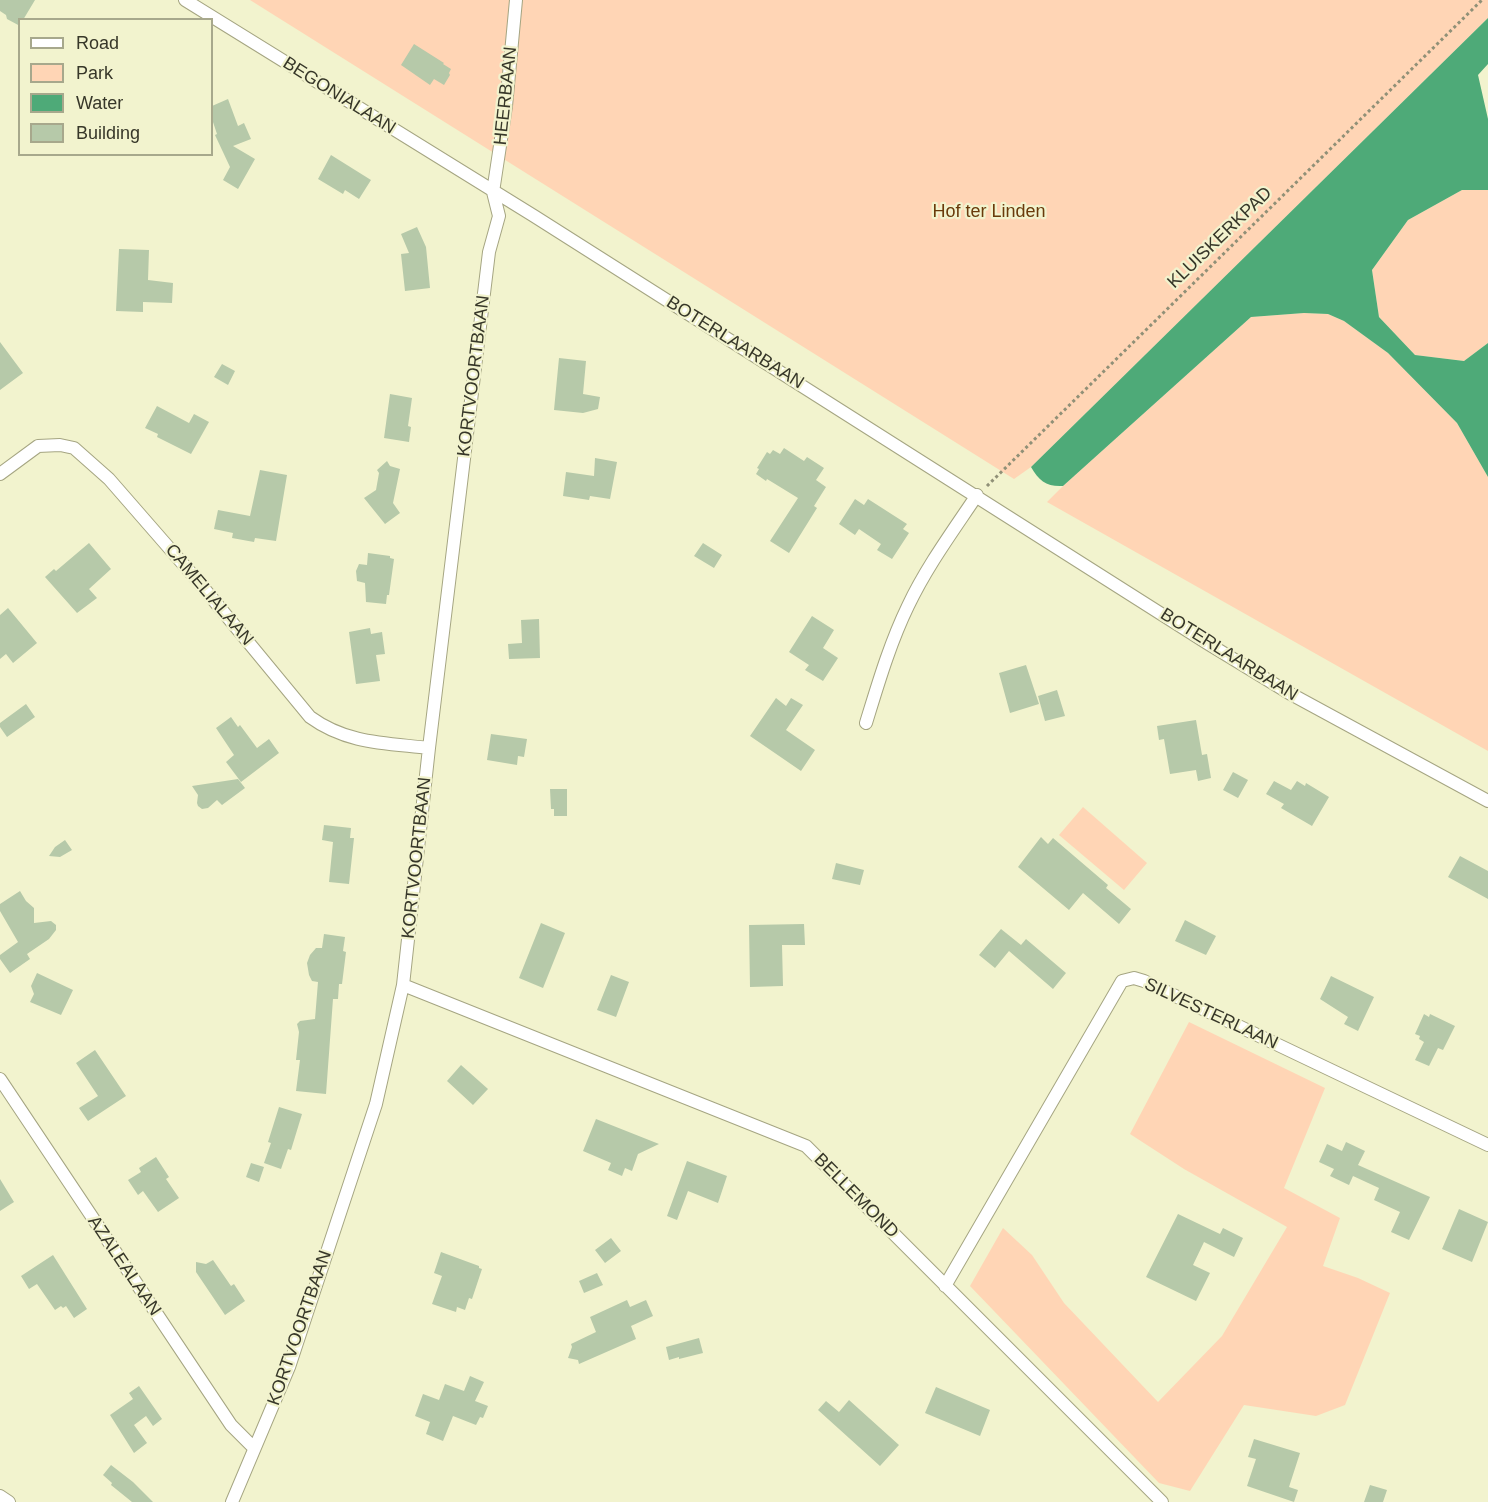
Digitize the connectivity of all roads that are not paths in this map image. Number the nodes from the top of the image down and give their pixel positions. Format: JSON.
{"nodes":[{"id":1,"x":185,"y":0,"type":"edge"},
{"id":2,"x":516,"y":0,"type":"edge"},
{"id":3,"x":493,"y":192,"type":"junction"},
{"id":4,"x":0,"y":474,"type":"edge"},
{"id":5,"x":977,"y":495,"type":"junction"},
{"id":6,"x":866,"y":723,"type":"dead end"},
{"id":7,"x":429,"y":748,"type":"junction"},
{"id":8,"x":1488,"y":801,"type":"edge"},
{"id":9,"x":403,"y":985,"type":"junction"},
{"id":10,"x":0,"y":1079,"type":"edge"},
{"id":11,"x":1488,"y":1145,"type":"edge"},
{"id":12,"x":945,"y":1286,"type":"junction"},
{"id":13,"x":254,"y":1448,"type":"junction"},
{"id":14,"x":0,"y":1496,"type":"edge"},
{"id":15,"x":9,"y":1502,"type":"edge"},
{"id":16,"x":232,"y":1502,"type":"edge"},
{"id":17,"x":1162,"y":1502,"type":"edge"}],
"edges":[{"from":1,"to":3,"type":"street","name":"BEGONIALAAN"},
{"from":2,"to":3,"type":"street","name":"HEERBAAN"},
{"from":3,"to":5,"type":"street","name":"BOTERLAARBAAN"},
{"from":3,"to":7,"type":"street","name":"KORTVOORTBAAN"},
{"from":4,"to":7,"type":"street","name":"CAMELIALAAN"},
{"from":5,"to":6,"type":"street"},
{"from":5,"to":8,"type":"street","name":"BOTERLAARBAAN"},
{"from":7,"to":9,"type":"street","name":"KORTVOORTBAAN"},
{"from":9,"to":12,"type":"street","name":"BELLEMOND"},
{"from":9,"to":13,"type":"street","name":"KORTVOORTBAAN"},
{"from":10,"to":13,"type":"street","name":"AZALEALAAN"},
{"from":11,"to":12,"type":"street","name":"SILVESTERLAAN"},
{"from":12,"to":17,"type":"street","name":"BELLEMOND"},
{"from":13,"to":16,"type":"street","name":"KORTVOORTBAAN"},
{"from":14,"to":15,"type":"street"}]}
